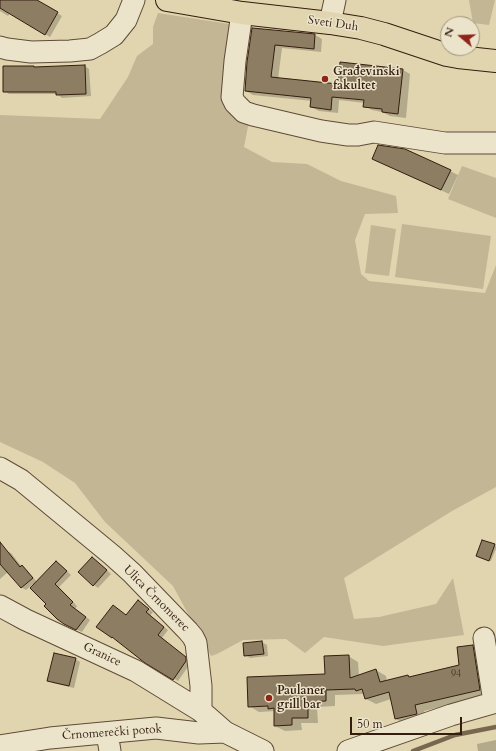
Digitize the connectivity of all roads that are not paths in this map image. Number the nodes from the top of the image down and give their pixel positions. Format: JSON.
{"nodes":[{"id":1,"x":134,"y":0,"type":"edge"},
{"id":2,"x":167,"y":0,"type":"edge"},
{"id":3,"x":335,"y":0,"type":"edge"},
{"id":4,"x":242,"y":13,"type":"junction"},
{"id":5,"x":330,"y":23,"type":"junction"},
{"id":6,"x":0,"y":47,"type":"edge"},
{"id":7,"x":496,"y":61,"type":"edge"},
{"id":8,"x":496,"y":143,"type":"edge"},
{"id":9,"x":0,"y":468,"type":"edge"},
{"id":10,"x":0,"y":606,"type":"edge"},
{"id":11,"x":484,"y":638,"type":"dead end"},
{"id":12,"x":495,"y":702,"type":"edge"},
{"id":13,"x":201,"y":711,"type":"junction"},
{"id":14,"x":225,"y":732,"type":"junction"},
{"id":15,"x":109,"y":742,"type":"edge"},
{"id":16,"x":0,"y":746,"type":"edge"},
{"id":17,"x":263,"y":751,"type":"edge"},
{"id":18,"x":348,"y":751,"type":"edge"}],
"edges":[{"from":1,"to":6,"type":"street"},
{"from":2,"to":4,"type":"main road","name":"Sveti Duh"},
{"from":3,"to":5,"type":"street","name":"Sveti Duh"},
{"from":4,"to":5,"type":"main road","name":"Sveti Duh"},
{"from":4,"to":8,"type":"street"},
{"from":5,"to":7,"type":"main road","name":"Sveti Duh"},
{"from":9,"to":13,"type":"street","name":"Ulica Črnomerec"},
{"from":10,"to":13,"type":"street","name":"Granice"},
{"from":11,"to":12,"type":"street"},
{"from":12,"to":18,"type":"street"},
{"from":13,"to":14,"type":"street"},
{"from":14,"to":15,"type":"street","name":"Črnomerečki potok"},
{"from":14,"to":17,"type":"street"},
{"from":15,"to":16,"type":"street","name":"Črnomerečki potok"}]}
